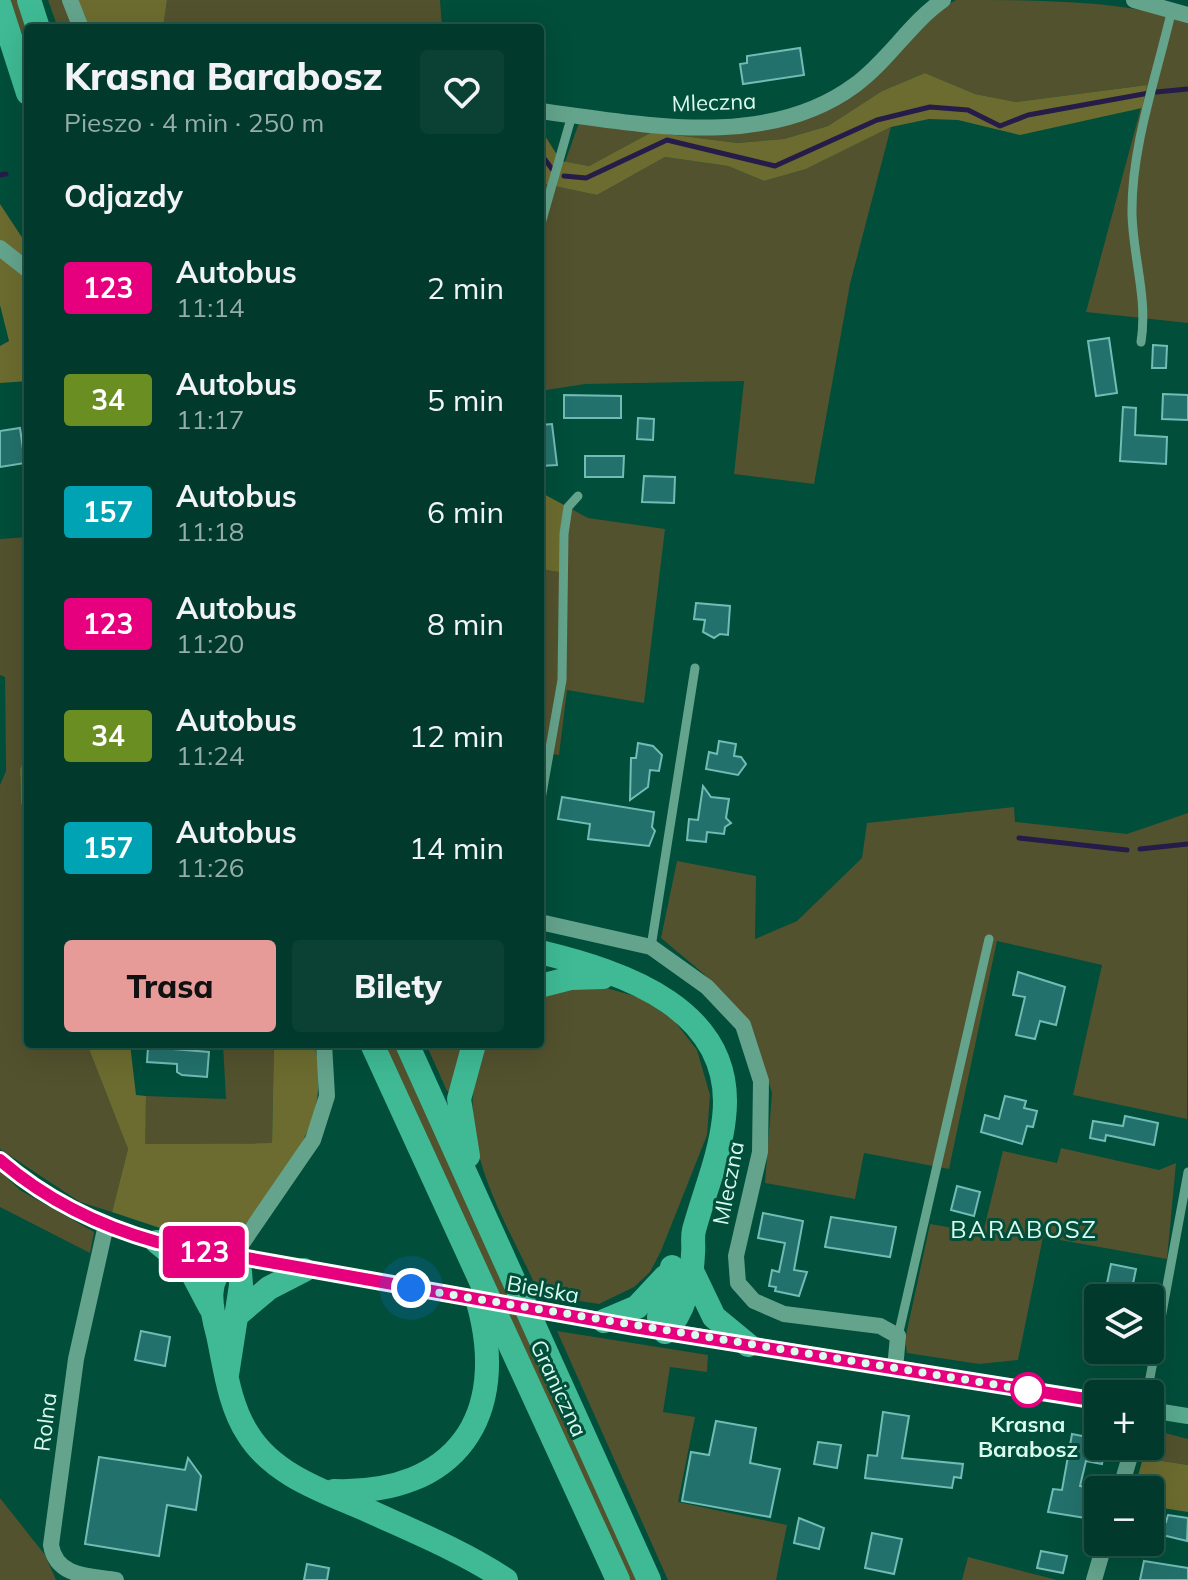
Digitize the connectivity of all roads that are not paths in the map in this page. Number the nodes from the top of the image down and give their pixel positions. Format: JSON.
{"nodes":[{"id":1,"x":29,"y":0,"type":"edge"},
{"id":2,"x":70,"y":0,"type":"edge"},
{"id":3,"x":943,"y":0,"type":"edge"},
{"id":4,"x":1134,"y":0,"type":"edge"},
{"id":5,"x":0,"y":6,"type":"edge"},
{"id":6,"x":1180,"y":12,"type":"edge"},
{"id":7,"x":37,"y":24,"type":"edge"},
{"id":8,"x":79,"y":24,"type":"edge"},
{"id":9,"x":24,"y":81,"type":"edge"},
{"id":10,"x":544,"y":112,"type":"edge"},
{"id":11,"x":572,"y":115,"type":"junction"},
{"id":12,"x":544,"y":213,"type":"edge"},
{"id":13,"x":0,"y":248,"type":"edge"},
{"id":14,"x":24,"y":264,"type":"edge"},
{"id":15,"x":1141,"y":342,"type":"dead end"},
{"id":16,"x":578,"y":496,"type":"dead end"},
{"id":17,"x":695,"y":668,"type":"dead end"},
{"id":18,"x":544,"y":782,"type":"edge"},
{"id":19,"x":544,"y":923,"type":"edge"},
{"id":20,"x":989,"y":939,"type":"dead end"},
{"id":21,"x":651,"y":947,"type":"junction"},
{"id":22,"x":544,"y":953,"type":"edge"},
{"id":23,"x":641,"y":984,"type":"junction"},
{"id":24,"x":544,"y":985,"type":"edge"},
{"id":25,"x":324,"y":1048,"type":"edge"},
{"id":26,"x":374,"y":1048,"type":"edge"},
{"id":27,"x":409,"y":1048,"type":"edge"},
{"id":28,"x":473,"y":1048,"type":"edge"},
{"id":29,"x":0,"y":1160,"type":"edge"},
{"id":30,"x":1188,"y":1172,"type":"edge"},
{"id":31,"x":485,"y":1221,"type":"junction"},
{"id":32,"x":106,"y":1225,"type":"junction"},
{"id":33,"x":460,"y":1238,"type":"junction"},
{"id":34,"x":157,"y":1242,"type":"junction"},
{"id":35,"x":232,"y":1258,"type":"junction"},
{"id":36,"x":682,"y":1269,"type":"junction"},
{"id":37,"x":304,"y":1270,"type":"junction"},
{"id":38,"x":211,"y":1308,"type":"junction"},
{"id":39,"x":237,"y":1315,"type":"junction"},
{"id":40,"x":604,"y":1321,"type":"junction"},
{"id":41,"x":665,"y":1332,"type":"junction"},
{"id":42,"x":898,"y":1336,"type":"junction"},
{"id":43,"x":748,"y":1345,"type":"junction"},
{"id":44,"x":895,"y":1369,"type":"junction"},
{"id":45,"x":227,"y":1375,"type":"junction"},
{"id":46,"x":1150,"y":1380,"type":"edge"},
{"id":47,"x":1084,"y":1399,"type":"edge"},
{"id":48,"x":1164,"y":1412,"type":"edge"},
{"id":49,"x":1188,"y":1416,"type":"edge"},
{"id":50,"x":323,"y":1490,"type":"junction"},
{"id":51,"x":1101,"y":1556,"type":"edge"},
{"id":52,"x":116,"y":1580,"type":"edge"},
{"id":53,"x":506,"y":1580,"type":"edge"},
{"id":54,"x":618,"y":1580,"type":"edge"},
{"id":55,"x":649,"y":1580,"type":"edge"},
{"id":56,"x":1094,"y":1580,"type":"edge"}],
"edges":[{"from":1,"to":7,"type":"highway"},
{"from":2,"to":8,"type":"street"},
{"from":3,"to":11,"type":"street","name":"Mleczna"},
{"from":4,"to":6,"type":"street"},
{"from":5,"to":9,"type":"highway"},
{"from":6,"to":15,"type":"lane"},
{"from":10,"to":11,"type":"street","name":"Mleczna"},
{"from":11,"to":12,"type":"lane"},
{"from":13,"to":14,"type":"street"},
{"from":16,"to":18,"type":"lane"},
{"from":17,"to":21,"type":"lane"},
{"from":19,"to":21,"type":"street","name":"Mleczna"},
{"from":20,"to":42,"type":"lane"},
{"from":21,"to":42,"type":"street","name":"Mleczna"},
{"from":22,"to":23,"type":"highway"},
{"from":23,"to":24,"type":"highway"},
{"from":23,"to":36,"type":"highway"},
{"from":25,"to":35,"type":"street"},
{"from":26,"to":33,"type":"highway","name":"Graniczna"},
{"from":27,"to":31,"type":"highway","name":"Graniczna"},
{"from":28,"to":31,"type":"highway"},
{"from":29,"to":32,"type":"main road","name":"Bielska"},
{"from":30,"to":46,"type":"lane"},
{"from":31,"to":55,"type":"highway","name":"Graniczna"},
{"from":32,"to":34,"type":"main road","name":"Bielska"},
{"from":32,"to":52,"type":"street","name":"Rolna"},
{"from":33,"to":50,"type":"highway"},
{"from":33,"to":54,"type":"highway","name":"Graniczna"},
{"from":34,"to":35,"type":"main road","name":"Bielska"},
{"from":34,"to":38,"type":"highway"},
{"from":35,"to":37,"type":"main road","name":"Bielska"},
{"from":35,"to":38,"type":"highway"},
{"from":35,"to":39,"type":"highway"},
{"from":36,"to":40,"type":"highway"},
{"from":36,"to":41,"type":"highway"},
{"from":36,"to":43,"type":"highway"},
{"from":37,"to":39,"type":"highway"},
{"from":37,"to":40,"type":"main road","name":"Bielska"},
{"from":38,"to":45,"type":"highway"},
{"from":39,"to":45,"type":"highway"},
{"from":40,"to":41,"type":"main road","name":"Bielska"},
{"from":41,"to":43,"type":"main road","name":"Bielska"},
{"from":42,"to":44,"type":"street"},
{"from":43,"to":44,"type":"main road","name":"Bielska"},
{"from":44,"to":47,"type":"main road","name":"Bielska"},
{"from":45,"to":50,"type":"highway"},
{"from":48,"to":49,"type":"main road"},
{"from":50,"to":53,"type":"highway"},
{"from":51,"to":56,"type":"street"}]}
